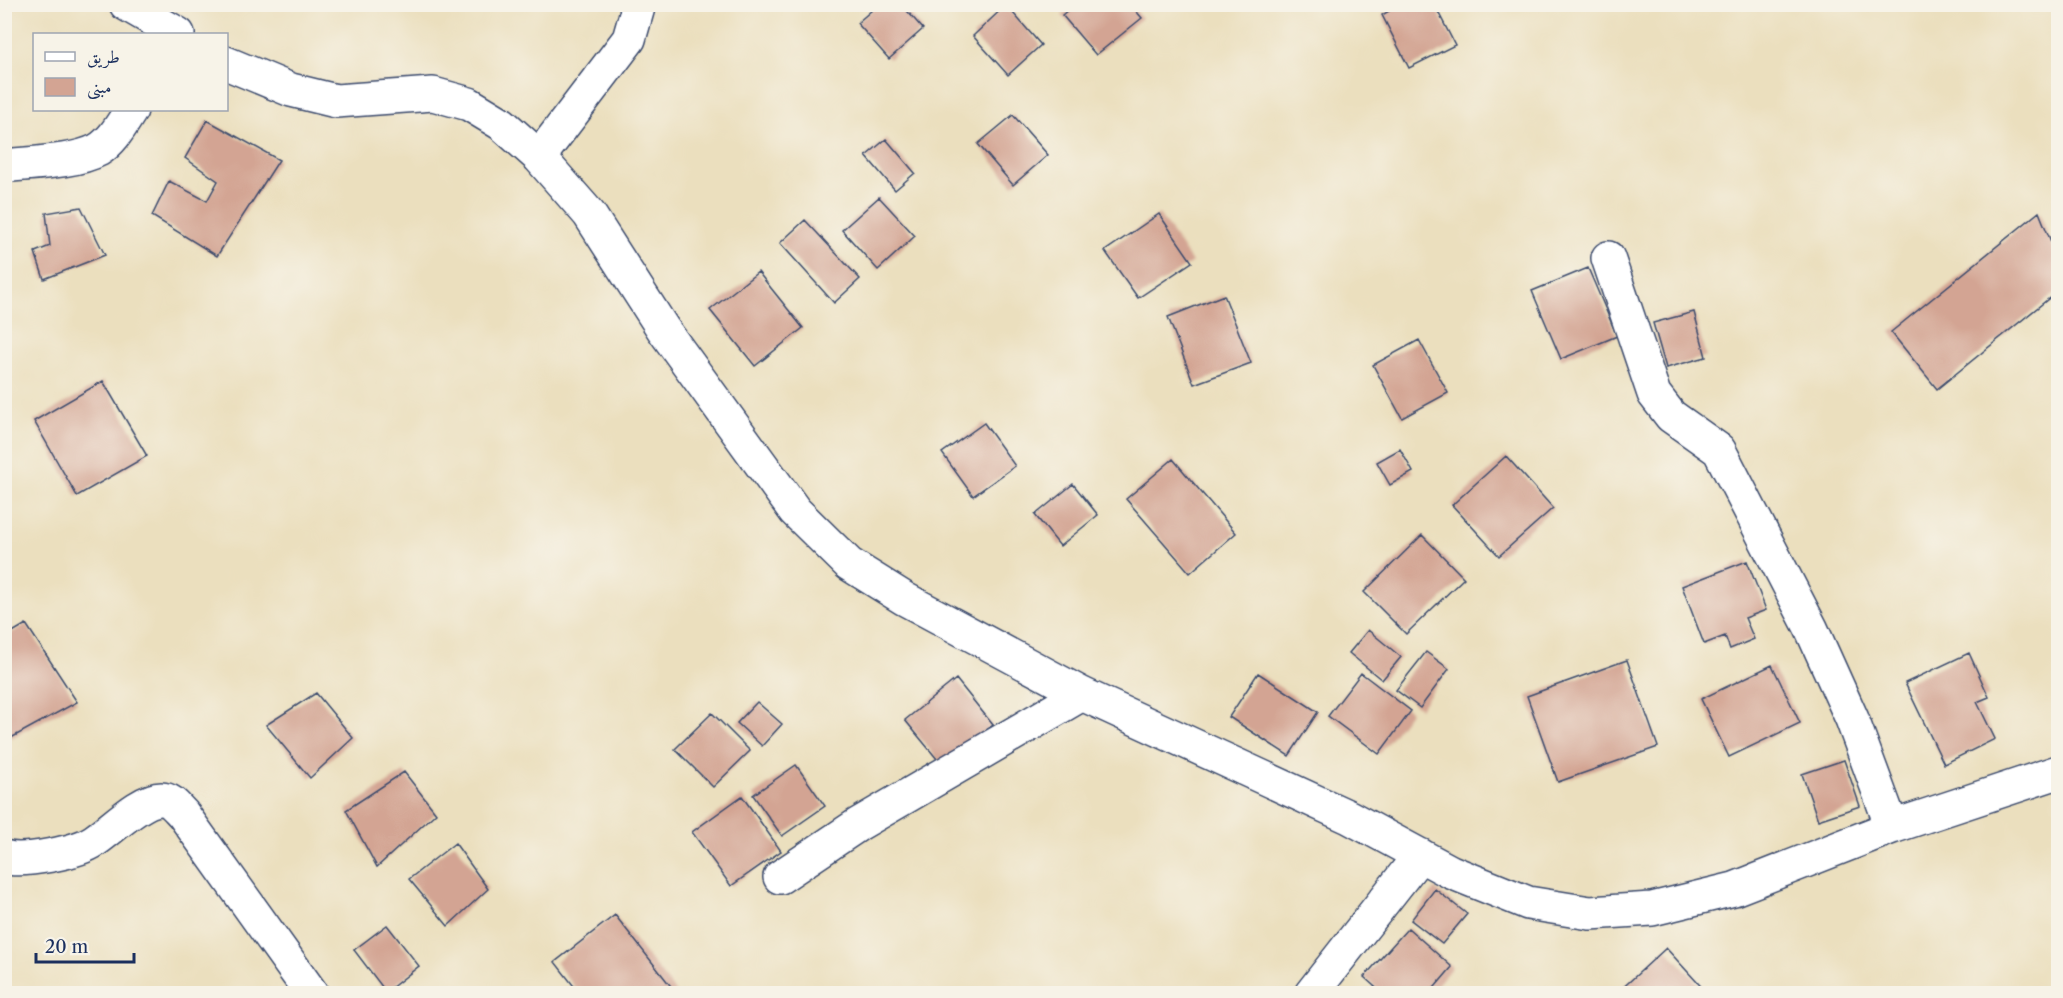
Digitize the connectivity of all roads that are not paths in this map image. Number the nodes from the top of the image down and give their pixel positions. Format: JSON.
{"nodes":[{"id":1,"x":126,"y":4,"type":"edge"},
{"id":2,"x":639,"y":4,"type":"edge"},
{"id":3,"x":174,"y":33,"type":"edge"},
{"id":4,"x":228,"y":64,"type":"edge"},
{"id":5,"x":130,"y":111,"type":"edge"},
{"id":6,"x":539,"y":158,"type":"junction"},
{"id":7,"x":4,"y":166,"type":"edge"},
{"id":8,"x":1608,"y":258,"type":"dead end"},
{"id":9,"x":1082,"y":694,"type":"junction"},
{"id":10,"x":2058,"y":772,"type":"edge"},
{"id":11,"x":1892,"y":827,"type":"junction"},
{"id":12,"x":1420,"y":855,"type":"junction"},
{"id":13,"x":4,"y":857,"type":"edge"},
{"id":14,"x":780,"y":876,"type":"dead end"},
{"id":15,"x":312,"y":993,"type":"edge"},
{"id":16,"x":1311,"y":993,"type":"edge"}],
"edges":[{"from":1,"to":3,"type":"street"},
{"from":2,"to":6,"type":"street"},
{"from":4,"to":6,"type":"street"},
{"from":5,"to":7,"type":"street"},
{"from":6,"to":9,"type":"street"},
{"from":8,"to":11,"type":"street"},
{"from":9,"to":12,"type":"street"},
{"from":9,"to":14,"type":"street"},
{"from":10,"to":11,"type":"street"},
{"from":11,"to":12,"type":"street"},
{"from":12,"to":16,"type":"street"},
{"from":13,"to":15,"type":"street"}]}
